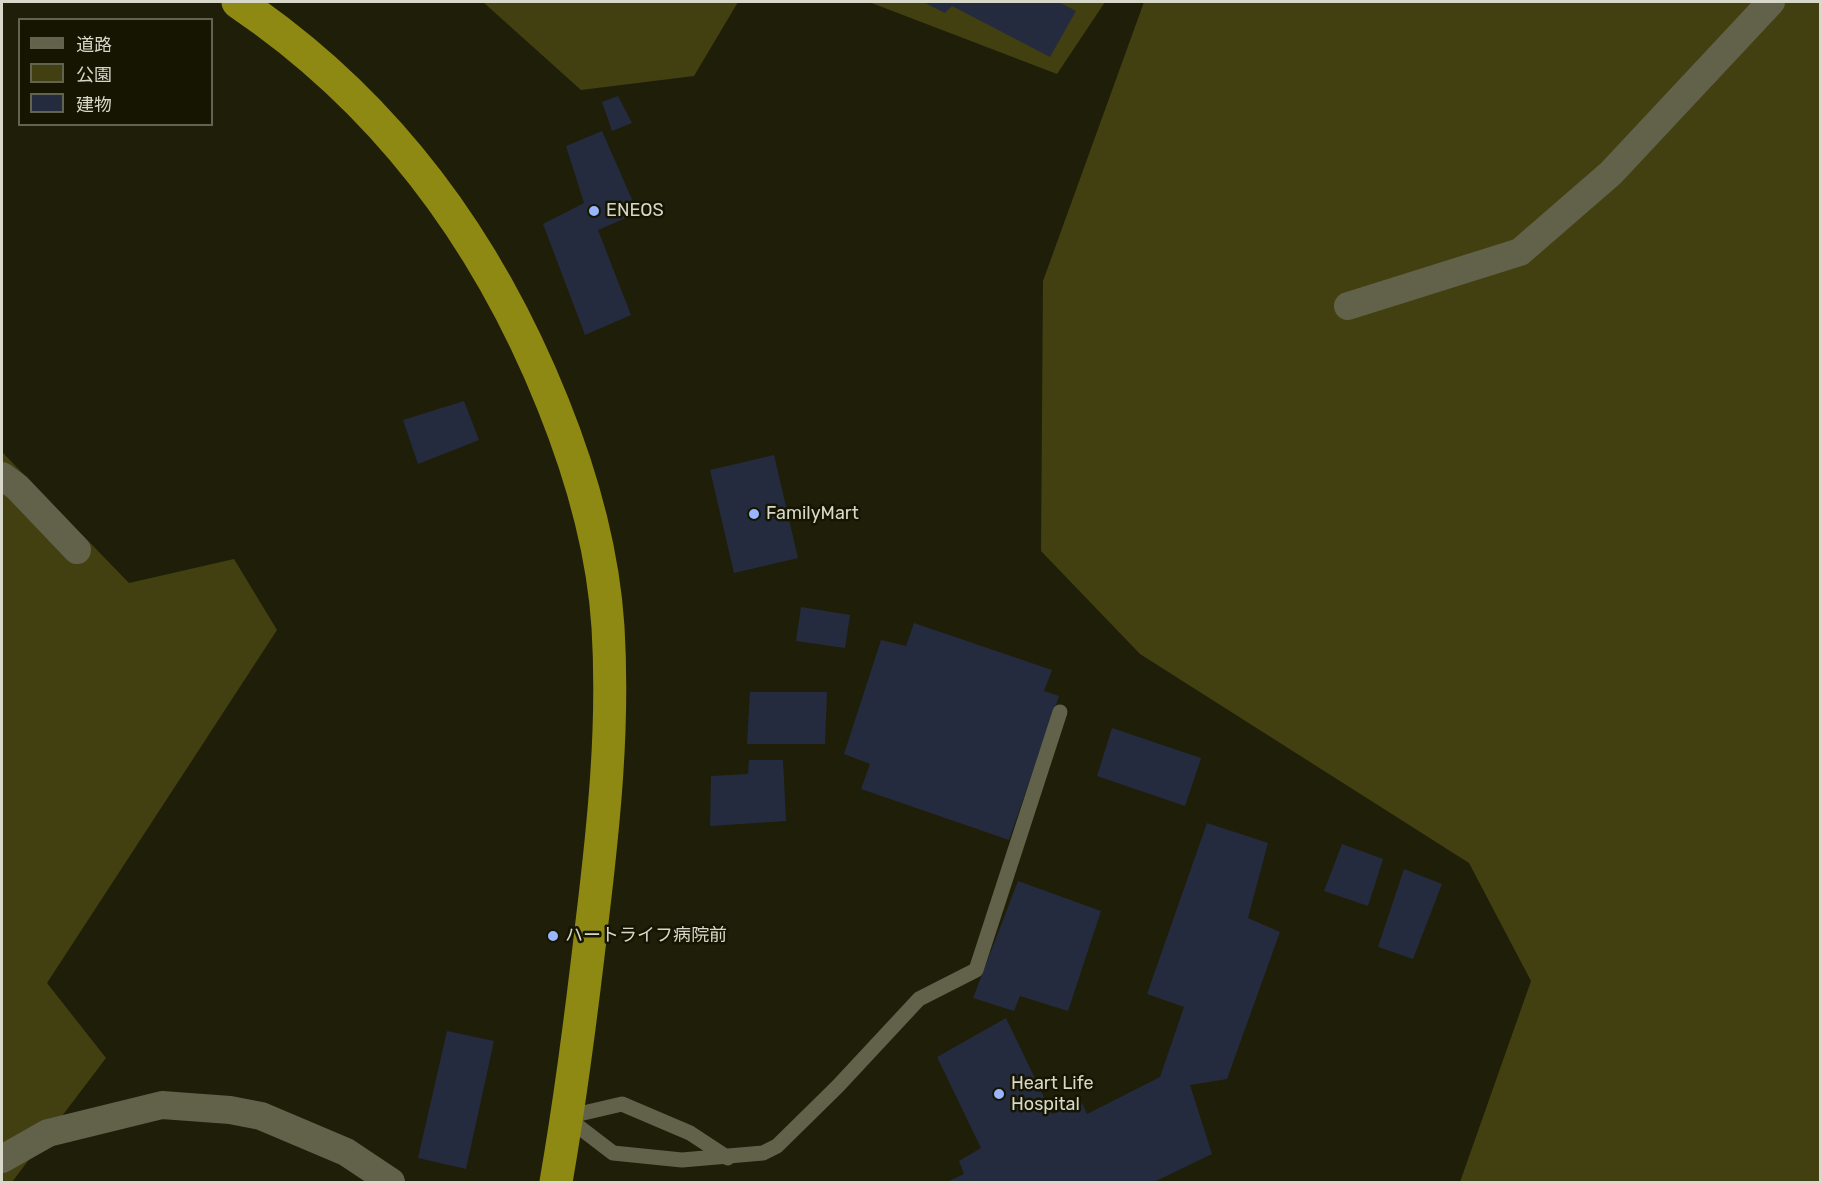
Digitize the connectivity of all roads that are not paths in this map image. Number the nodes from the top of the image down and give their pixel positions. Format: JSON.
{"nodes":[{"id":1,"x":237,"y":2,"type":"edge"},
{"id":2,"x":1771,"y":2,"type":"edge"},
{"id":3,"x":1348,"y":306,"type":"dead end"},
{"id":4,"x":2,"y":476,"type":"edge"},
{"id":5,"x":76,"y":550,"type":"dead end"},
{"id":6,"x":1060,"y":712,"type":"dead end"},
{"id":7,"x":566,"y":1117,"type":"junction"},
{"id":8,"x":728,"y":1158,"type":"junction"},
{"id":9,"x":2,"y":1159,"type":"edge"},
{"id":10,"x":391,"y":1182,"type":"edge"},
{"id":11,"x":556,"y":1182,"type":"edge"}],
"edges":[{"from":1,"to":7,"type":"highway"},
{"from":2,"to":3,"type":"street"},
{"from":4,"to":5,"type":"street"},
{"from":6,"to":8,"type":"lane"},
{"from":7,"to":8,"type":"lane"},
{"from":7,"to":8,"type":"lane"},
{"from":7,"to":11,"type":"highway"},
{"from":9,"to":10,"type":"street"}]}
